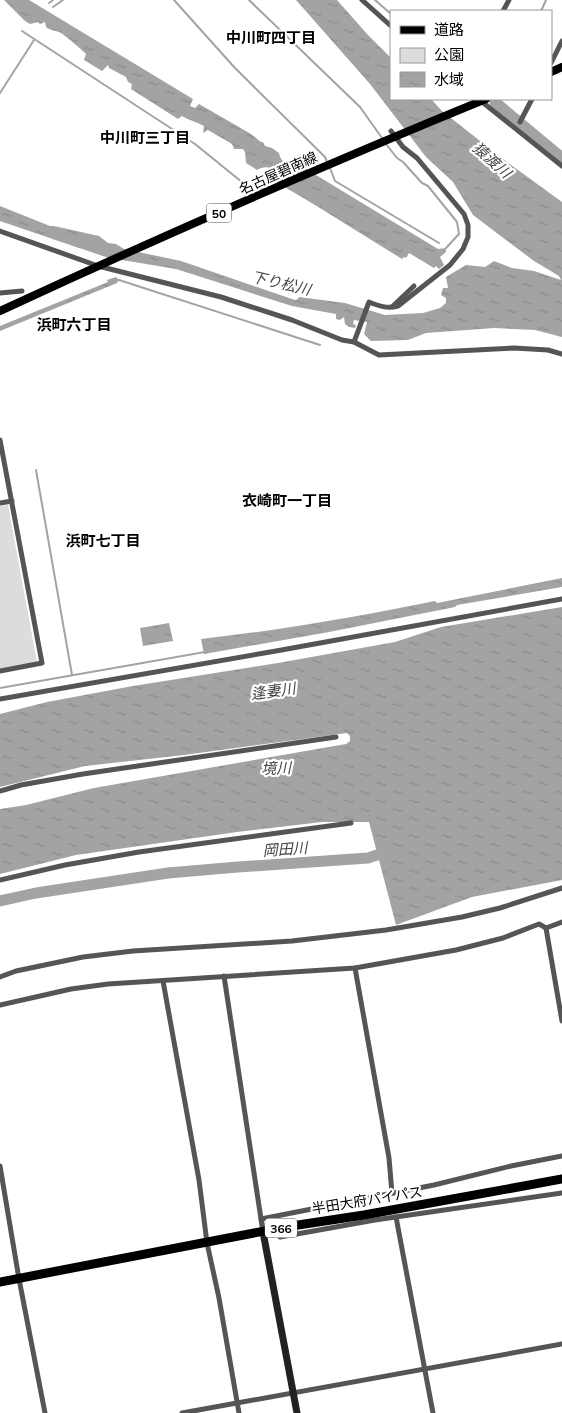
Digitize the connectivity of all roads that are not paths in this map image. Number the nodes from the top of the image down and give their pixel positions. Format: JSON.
{"nodes":[{"id":1,"x":362,"y":0,"type":"edge"},
{"id":2,"x":390,"y":25,"type":"edge"},
{"id":3,"x":562,"y":41,"type":"edge"},
{"id":4,"x":552,"y":61,"type":"edge"},
{"id":5,"x":480,"y":100,"type":"edge"},
{"id":6,"x":483,"y":100,"type":"edge"},
{"id":7,"x":531,"y":100,"type":"edge"},
{"id":8,"x":520,"y":122,"type":"dead end"},
{"id":9,"x":390,"y":137,"type":"junction"},
{"id":10,"x":562,"y":166,"type":"edge"},
{"id":11,"x":0,"y":232,"type":"edge"},
{"id":12,"x":102,"y":264,"type":"junction"},
{"id":13,"x":414,"y":286,"type":"dead end"},
{"id":14,"x":22,"y":291,"type":"dead end"},
{"id":15,"x":0,"y":293,"type":"edge"},
{"id":16,"x":391,"y":308,"type":"junction"},
{"id":17,"x":0,"y":311,"type":"edge"},
{"id":18,"x":355,"y":340,"type":"junction"},
{"id":19,"x":562,"y":354,"type":"edge"},
{"id":20,"x":0,"y":440,"type":"edge"},
{"id":21,"x":12,"y":501,"type":"junction"},
{"id":22,"x":0,"y":503,"type":"edge"},
{"id":23,"x":562,"y":599,"type":"edge"},
{"id":24,"x":0,"y":672,"type":"edge"},
{"id":25,"x":0,"y":699,"type":"edge"},
{"id":26,"x":336,"y":738,"type":"dead end"},
{"id":27,"x":0,"y":790,"type":"edge"},
{"id":28,"x":351,"y":823,"type":"dead end"},
{"id":29,"x":0,"y":880,"type":"edge"},
{"id":30,"x":562,"y":888,"type":"edge"},
{"id":31,"x":562,"y":922,"type":"edge"},
{"id":32,"x":546,"y":928,"type":"junction"},
{"id":33,"x":355,"y":968,"type":"junction"},
{"id":34,"x":0,"y":976,"type":"edge"},
{"id":35,"x":224,"y":976,"type":"junction"},
{"id":36,"x":163,"y":981,"type":"junction"},
{"id":37,"x":0,"y":1005,"type":"edge"},
{"id":38,"x":562,"y":1021,"type":"edge"},
{"id":39,"x":562,"y":1156,"type":"edge"},
{"id":40,"x":0,"y":1166,"type":"edge"},
{"id":41,"x":562,"y":1179,"type":"edge"},
{"id":42,"x":392,"y":1193,"type":"junction"},
{"id":43,"x":562,"y":1193,"type":"edge"},
{"id":44,"x":396,"y":1216,"type":"junction"},
{"id":45,"x":262,"y":1219,"type":"junction"},
{"id":46,"x":263,"y":1232,"type":"junction"},
{"id":47,"x":280,"y":1238,"type":"dead end"},
{"id":48,"x":207,"y":1243,"type":"junction"},
{"id":49,"x":18,"y":1279,"type":"junction"},
{"id":50,"x":0,"y":1282,"type":"edge"},
{"id":51,"x":562,"y":1344,"type":"edge"},
{"id":52,"x":424,"y":1369,"type":"junction"},
{"id":53,"x":294,"y":1394,"type":"junction"},
{"id":54,"x":237,"y":1403,"type":"junction"},
{"id":55,"x":45,"y":1413,"type":"edge"},
{"id":56,"x":182,"y":1413,"type":"edge"},
{"id":57,"x":239,"y":1413,"type":"edge"},
{"id":58,"x":298,"y":1413,"type":"edge"},
{"id":59,"x":433,"y":1413,"type":"edge"}],
"edges":[{"from":1,"to":2,"type":"street"},
{"from":3,"to":4,"type":"street"},
{"from":5,"to":10,"type":"street"},
{"from":6,"to":9,"type":"main road","name":"名古屋碧南線","number":"50"},
{"from":7,"to":8,"type":"street"},
{"from":9,"to":12,"type":"main road","name":"名古屋碧南線","number":"50"},
{"from":9,"to":16,"type":"street"},
{"from":11,"to":12,"type":"street"},
{"from":12,"to":17,"type":"main road","name":"名古屋碧南線","number":"50"},
{"from":12,"to":18,"type":"street"},
{"from":13,"to":16,"type":"street"},
{"from":14,"to":15,"type":"street"},
{"from":16,"to":18,"type":"street"},
{"from":18,"to":19,"type":"street"},
{"from":20,"to":21,"type":"street"},
{"from":21,"to":22,"type":"street"},
{"from":21,"to":24,"type":"street"},
{"from":23,"to":25,"type":"street"},
{"from":26,"to":27,"type":"street"},
{"from":28,"to":29,"type":"street"},
{"from":30,"to":34,"type":"street"},
{"from":31,"to":32,"type":"street"},
{"from":32,"to":33,"type":"street"},
{"from":32,"to":38,"type":"street"},
{"from":33,"to":35,"type":"street"},
{"from":33,"to":42,"type":"street"},
{"from":35,"to":36,"type":"street"},
{"from":35,"to":45,"type":"street"},
{"from":36,"to":37,"type":"street"},
{"from":36,"to":48,"type":"street"},
{"from":39,"to":42,"type":"street"},
{"from":40,"to":49,"type":"street"},
{"from":41,"to":46,"type":"highway","name":"半田大府パイパス","number":"366"},
{"from":42,"to":45,"type":"street"},
{"from":43,"to":44,"type":"street"},
{"from":44,"to":47,"type":"street"},
{"from":44,"to":52,"type":"street"},
{"from":45,"to":46,"type":"street"},
{"from":46,"to":48,"type":"highway","name":"半田大府パイパス","number":"366"},
{"from":46,"to":53,"type":"street"},
{"from":48,"to":49,"type":"highway","name":"半田大府パイパス","number":"366"},
{"from":48,"to":54,"type":"street"},
{"from":49,"to":50,"type":"highway","name":"半田大府パイパス","number":"366"},
{"from":49,"to":55,"type":"street"},
{"from":51,"to":52,"type":"street"},
{"from":52,"to":53,"type":"street"},
{"from":52,"to":59,"type":"street"},
{"from":53,"to":54,"type":"street"},
{"from":53,"to":58,"type":"street"},
{"from":54,"to":56,"type":"street"},
{"from":54,"to":57,"type":"street"}]}
